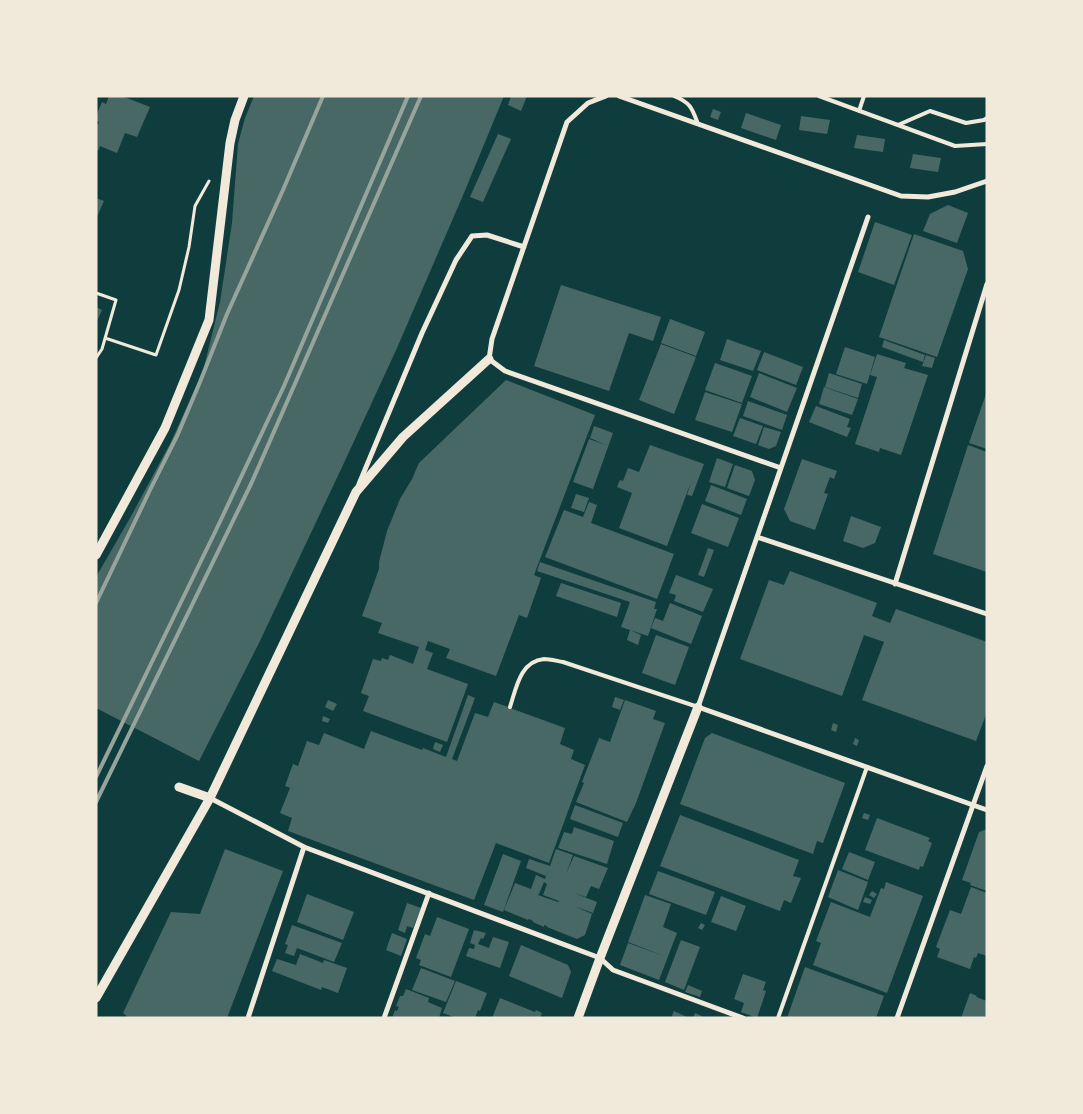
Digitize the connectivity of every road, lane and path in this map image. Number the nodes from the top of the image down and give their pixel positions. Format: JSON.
{"nodes":[{"id":1,"x":244,"y":96,"type":"edge"},
{"id":2,"x":606,"y":96,"type":"edge"},
{"id":3,"x":619,"y":96,"type":"edge"},
{"id":4,"x":674,"y":96,"type":"edge"},
{"id":5,"x":864,"y":96,"type":"edge"},
{"id":6,"x":822,"y":97,"type":"edge"},
{"id":7,"x":859,"y":111,"type":"junction"},
{"id":8,"x":987,"y":118,"type":"edge"},
{"id":9,"x":698,"y":124,"type":"junction"},
{"id":10,"x":898,"y":125,"type":"junction"},
{"id":11,"x":987,"y":144,"type":"edge"},
{"id":12,"x":212,"y":176,"type":"dead end"},
{"id":13,"x":987,"y":181,"type":"edge"},
{"id":14,"x":868,"y":217,"type":"dead end"},
{"id":15,"x":524,"y":248,"type":"junction"},
{"id":16,"x":987,"y":284,"type":"edge"},
{"id":17,"x":96,"y":293,"type":"edge"},
{"id":18,"x":105,"y":338,"type":"junction"},
{"id":19,"x":96,"y":358,"type":"edge"},
{"id":20,"x":489,"y":358,"type":"junction"},
{"id":21,"x":781,"y":468,"type":"junction"},
{"id":22,"x":356,"y":492,"type":"junction"},
{"id":23,"x":757,"y":537,"type":"junction"},
{"id":24,"x":96,"y":555,"type":"edge"},
{"id":25,"x":896,"y":584,"type":"junction"},
{"id":26,"x":987,"y":614,"type":"edge"},
{"id":27,"x":510,"y":707,"type":"dead end"},
{"id":28,"x":698,"y":707,"type":"junction"},
{"id":29,"x":987,"y":766,"type":"edge"},
{"id":30,"x":867,"y":767,"type":"junction"},
{"id":31,"x":179,"y":787,"type":"dead end"},
{"id":32,"x":210,"y":798,"type":"junction"},
{"id":33,"x":973,"y":805,"type":"junction"},
{"id":34,"x":987,"y":810,"type":"edge"},
{"id":35,"x":304,"y":847,"type":"junction"},
{"id":36,"x":429,"y":893,"type":"junction"},
{"id":37,"x":600,"y":958,"type":"junction"},
{"id":38,"x":96,"y":998,"type":"edge"},
{"id":39,"x":248,"y":1018,"type":"edge"},
{"id":40,"x":384,"y":1018,"type":"edge"},
{"id":41,"x":578,"y":1018,"type":"edge"},
{"id":42,"x":743,"y":1018,"type":"edge"},
{"id":43,"x":778,"y":1018,"type":"edge"},
{"id":44,"x":897,"y":1018,"type":"edge"}],
"edges":[{"from":1,"to":24,"type":"street"},
{"from":2,"to":15,"type":"street"},
{"from":3,"to":9,"type":"street"},
{"from":4,"to":9,"type":"lane"},
{"from":5,"to":7,"type":"lane"},
{"from":6,"to":7,"type":"lane"},
{"from":7,"to":10,"type":"lane"},
{"from":8,"to":10,"type":"lane"},
{"from":9,"to":13,"type":"street"},
{"from":10,"to":11,"type":"lane"},
{"from":12,"to":18,"type":"path"},
{"from":14,"to":21,"type":"street"},
{"from":15,"to":20,"type":"street"},
{"from":15,"to":22,"type":"street"},
{"from":16,"to":25,"type":"street"},
{"from":17,"to":18,"type":"path"},
{"from":18,"to":19,"type":"path"},
{"from":20,"to":21,"type":"street"},
{"from":20,"to":22,"type":"street"},
{"from":21,"to":23,"type":"street"},
{"from":22,"to":32,"type":"street"},
{"from":23,"to":25,"type":"street"},
{"from":23,"to":28,"type":"street"},
{"from":25,"to":26,"type":"street"},
{"from":27,"to":28,"type":"lane"},
{"from":28,"to":30,"type":"street"},
{"from":28,"to":37,"type":"street"},
{"from":29,"to":33,"type":"street"},
{"from":30,"to":33,"type":"street"},
{"from":30,"to":43,"type":"lane"},
{"from":31,"to":32,"type":"street"},
{"from":32,"to":35,"type":"street"},
{"from":32,"to":38,"type":"street"},
{"from":33,"to":34,"type":"street"},
{"from":33,"to":44,"type":"street"},
{"from":35,"to":36,"type":"street"},
{"from":35,"to":39,"type":"street"},
{"from":36,"to":37,"type":"street"},
{"from":36,"to":40,"type":"street"},
{"from":37,"to":41,"type":"street"},
{"from":37,"to":42,"type":"street"}]}
